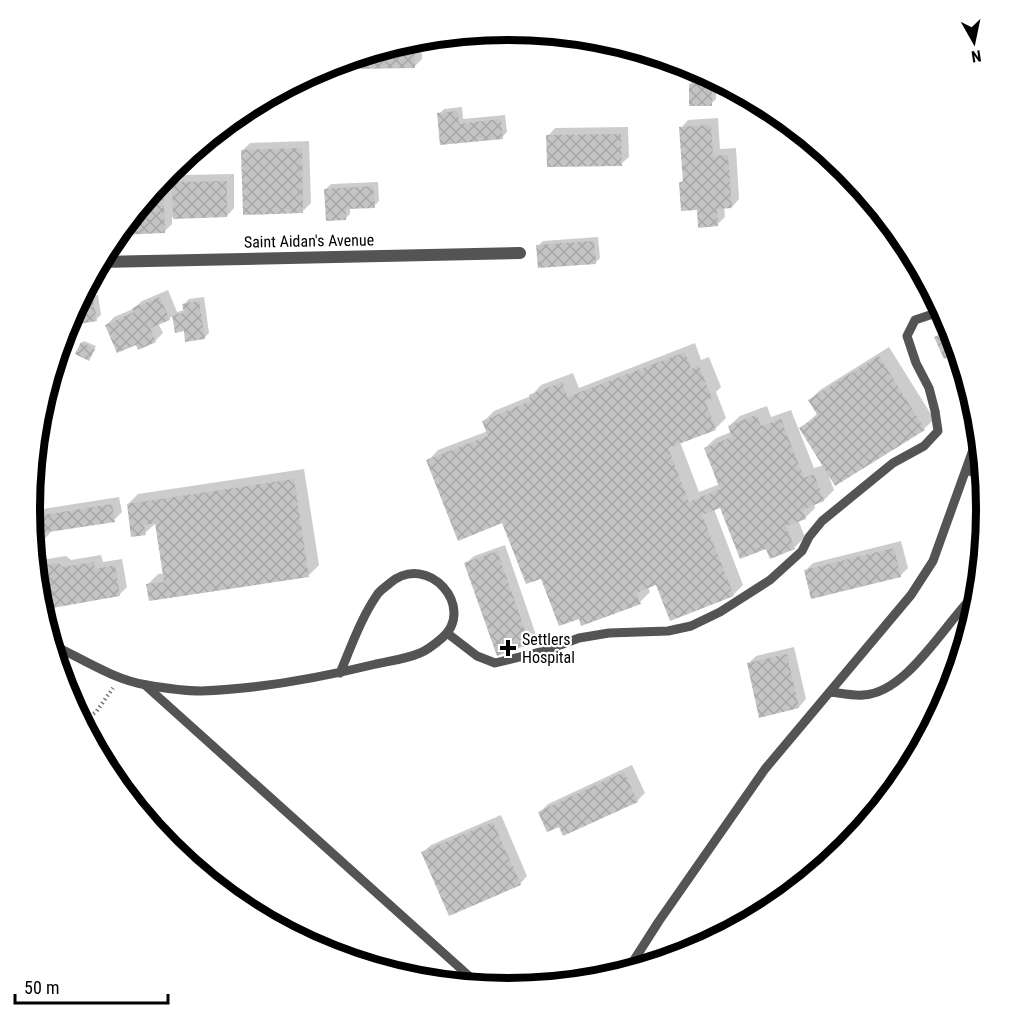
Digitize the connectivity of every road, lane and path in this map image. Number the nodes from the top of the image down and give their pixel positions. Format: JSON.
{"nodes":[{"id":1,"x":519,"y":254,"type":"dead end"},
{"id":2,"x":111,"y":262,"type":"edge"},
{"id":3,"x":933,"y":314,"type":"edge"},
{"id":4,"x":972,"y":453,"type":"edge"},
{"id":5,"x":967,"y":470,"type":"junction"},
{"id":6,"x":974,"y":473,"type":"edge"},
{"id":7,"x":966,"y":605,"type":"edge"},
{"id":8,"x":447,"y":633,"type":"junction"},
{"id":9,"x":62,"y":649,"type":"edge"},
{"id":10,"x":340,"y":673,"type":"junction"},
{"id":11,"x":120,"y":677,"type":"junction"},
{"id":12,"x":145,"y":685,"type":"junction"},
{"id":13,"x":830,"y":692,"type":"junction"},
{"id":14,"x":89,"y":717,"type":"edge"},
{"id":15,"x":634,"y":961,"type":"edge"},
{"id":16,"x":468,"y":975,"type":"edge"}],
"edges":[{"from":1,"to":2,"type":"street","name":"Saint Aidan's Avenue"},
{"from":3,"to":8,"type":"lane"},
{"from":4,"to":5,"type":"lane"},
{"from":5,"to":6,"type":"lane"},
{"from":5,"to":13,"type":"lane"},
{"from":7,"to":13,"type":"lane"},
{"from":8,"to":10,"type":"lane"},
{"from":8,"to":10,"type":"lane"},
{"from":9,"to":11,"type":"lane"},
{"from":10,"to":12,"type":"lane"},
{"from":11,"to":12,"type":"lane"},
{"from":11,"to":14,"type":"path"},
{"from":12,"to":16,"type":"lane"},
{"from":13,"to":15,"type":"lane"}]}
